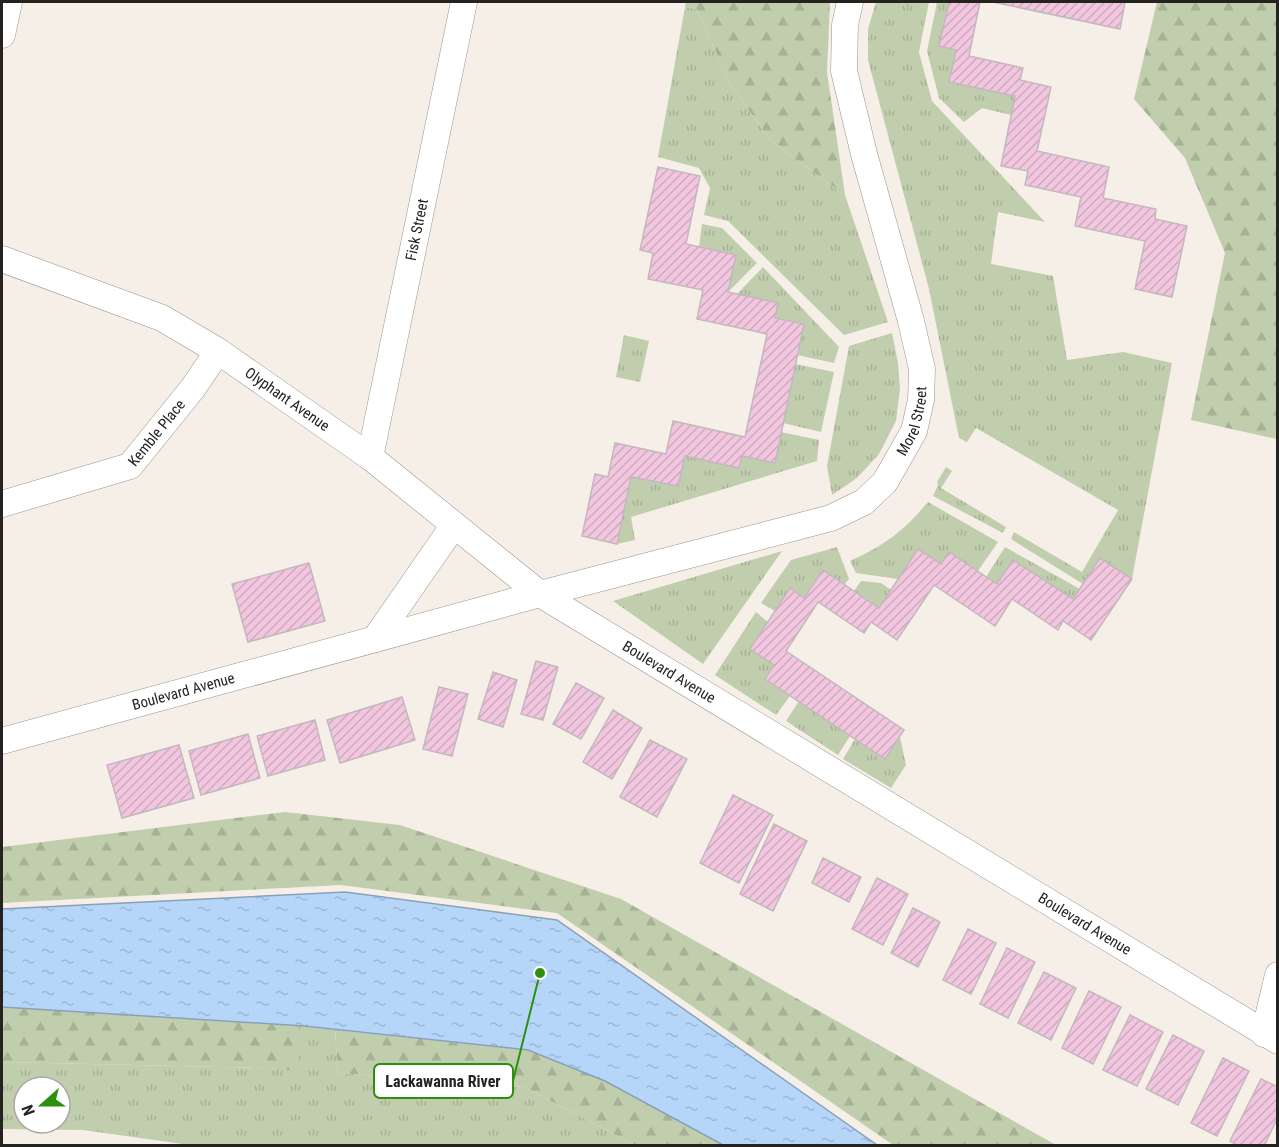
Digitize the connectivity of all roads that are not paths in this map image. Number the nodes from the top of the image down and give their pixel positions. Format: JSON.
{"nodes":[{"id":1,"x":9,"y":2,"type":"edge"},
{"id":2,"x":464,"y":2,"type":"edge"},
{"id":3,"x":850,"y":2,"type":"edge"},
{"id":4,"x":2,"y":35,"type":"edge"},
{"id":5,"x":2,"y":259,"type":"edge"},
{"id":6,"x":218,"y":351,"type":"junction"},
{"id":7,"x":370,"y":457,"type":"junction"},
{"id":8,"x":2,"y":504,"type":"edge"},
{"id":9,"x":454,"y":525,"type":"junction"},
{"id":10,"x":540,"y":594,"type":"junction"},
{"id":11,"x":375,"y":639,"type":"junction"},
{"id":12,"x":2,"y":741,"type":"edge"},
{"id":13,"x":1278,"y":975,"type":"edge"},
{"id":14,"x":1271,"y":1037,"type":"edge"}],
"edges":[{"from":1,"to":4,"type":"street"},
{"from":2,"to":7,"type":"street","name":"Fisk Street"},
{"from":3,"to":10,"type":"street","name":"Morel Street"},
{"from":5,"to":6,"type":"street","name":"Olyphant Avenue"},
{"from":6,"to":7,"type":"street","name":"Olyphant Avenue"},
{"from":6,"to":8,"type":"street","name":"Kemble Place"},
{"from":7,"to":9,"type":"street","name":"Olyphant Avenue"},
{"from":9,"to":10,"type":"street","name":"Olyphant Avenue"},
{"from":9,"to":11,"type":"street"},
{"from":10,"to":11,"type":"street","name":"Boulevard Avenue"},
{"from":10,"to":14,"type":"street","name":"Boulevard Avenue"},
{"from":11,"to":12,"type":"street","name":"Boulevard Avenue"},
{"from":13,"to":14,"type":"street"}]}
